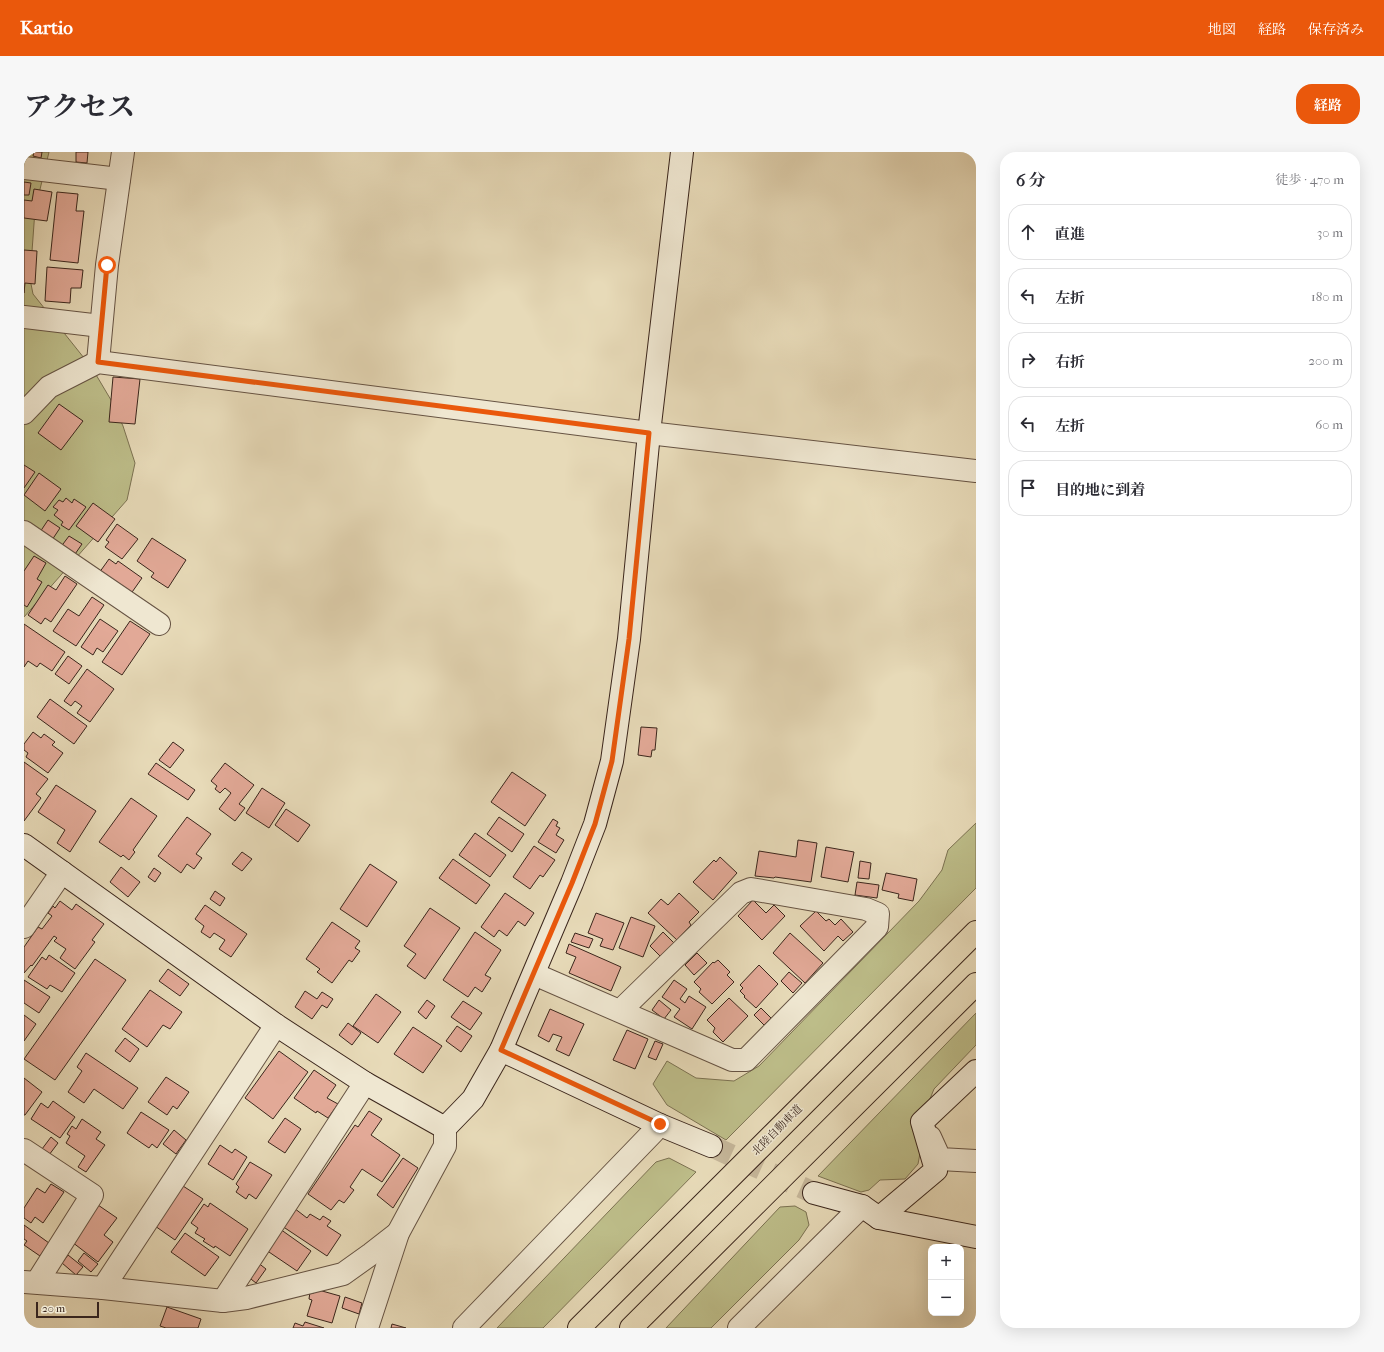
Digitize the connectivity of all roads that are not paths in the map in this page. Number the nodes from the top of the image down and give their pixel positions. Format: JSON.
{"nodes":[{"id":1,"x":123,"y":152,"type":"edge"},
{"id":2,"x":682,"y":152,"type":"edge"},
{"id":3,"x":24,"y":168,"type":"edge"},
{"id":4,"x":119,"y":179,"type":"junction"},
{"id":5,"x":24,"y":317,"type":"edge"},
{"id":6,"x":101,"y":326,"type":"junction"},
{"id":7,"x":98,"y":362,"type":"junction"},
{"id":8,"x":24,"y":413,"type":"edge"},
{"id":9,"x":649,"y":433,"type":"junction"},
{"id":10,"x":976,"y":471,"type":"edge"},
{"id":11,"x":24,"y":532,"type":"edge"},
{"id":12,"x":159,"y":624,"type":"dead end"},
{"id":13,"x":24,"y":845,"type":"edge"},
{"id":14,"x":62,"y":872,"type":"junction"},
{"id":15,"x":24,"y":927,"type":"edge"},
{"id":16,"x":976,"y":932,"type":"edge"},
{"id":17,"x":534,"y":974,"type":"junction"},
{"id":18,"x":976,"y":984,"type":"edge"},
{"id":19,"x":620,"y":1011,"type":"dead end"},
{"id":20,"x":276,"y":1024,"type":"junction"},
{"id":21,"x":501,"y":1050,"type":"junction"},
{"id":22,"x":976,"y":1071,"type":"edge"},
{"id":23,"x":365,"y":1083,"type":"junction"},
{"id":24,"x":922,"y":1122,"type":"junction"},
{"id":25,"x":660,"y":1124,"type":"junction"},
{"id":26,"x":445,"y":1128,"type":"junction"},
{"id":27,"x":711,"y":1146,"type":"tunnel mouth"},
{"id":28,"x":24,"y":1150,"type":"edge"},
{"id":29,"x":976,"y":1161,"type":"edge"},
{"id":30,"x":814,"y":1193,"type":"tunnel mouth"},
{"id":31,"x":870,"y":1212,"type":"junction"},
{"id":32,"x":398,"y":1233,"type":"junction"},
{"id":33,"x":976,"y":1237,"type":"edge"},
{"id":34,"x":30,"y":1282,"type":"edge"},
{"id":35,"x":103,"y":1288,"type":"junction"},
{"id":36,"x":223,"y":1301,"type":"junction"},
{"id":37,"x":367,"y":1328,"type":"edge"},
{"id":38,"x":464,"y":1328,"type":"edge"},
{"id":39,"x":579,"y":1328,"type":"edge"},
{"id":40,"x":631,"y":1328,"type":"edge"},
{"id":41,"x":739,"y":1328,"type":"edge"}],
"edges":[{"from":1,"to":4,"type":"street"},
{"from":2,"to":9,"type":"street"},
{"from":3,"to":4,"type":"street"},
{"from":4,"to":6,"type":"street"},
{"from":5,"to":6,"type":"street"},
{"from":6,"to":7,"type":"street"},
{"from":7,"to":8,"type":"street"},
{"from":7,"to":9,"type":"street"},
{"from":9,"to":10,"type":"street"},
{"from":9,"to":17,"type":"street"},
{"from":11,"to":12,"type":"street"},
{"from":13,"to":14,"type":"street"},
{"from":14,"to":15,"type":"street"},
{"from":14,"to":20,"type":"street"},
{"from":16,"to":39,"type":"highway","name":"北陸自動車道"},
{"from":17,"to":19,"type":"street"},
{"from":17,"to":21,"type":"street"},
{"from":18,"to":40,"type":"highway"},
{"from":20,"to":23,"type":"street"},
{"from":20,"to":35,"type":"street"},
{"from":21,"to":25,"type":"street"},
{"from":21,"to":26,"type":"street"},
{"from":22,"to":24,"type":"street"},
{"from":23,"to":26,"type":"street"},
{"from":23,"to":36,"type":"street"},
{"from":24,"to":29,"type":"street"},
{"from":24,"to":31,"type":"street"},
{"from":25,"to":27,"type":"street"},
{"from":25,"to":38,"type":"street"},
{"from":26,"to":32,"type":"street"},
{"from":28,"to":34,"type":"street"},
{"from":30,"to":31,"type":"street"},
{"from":31,"to":33,"type":"street"},
{"from":31,"to":41,"type":"street"},
{"from":32,"to":36,"type":"street"},
{"from":32,"to":37,"type":"street"},
{"from":34,"to":35,"type":"street"},
{"from":35,"to":36,"type":"street"}]}
